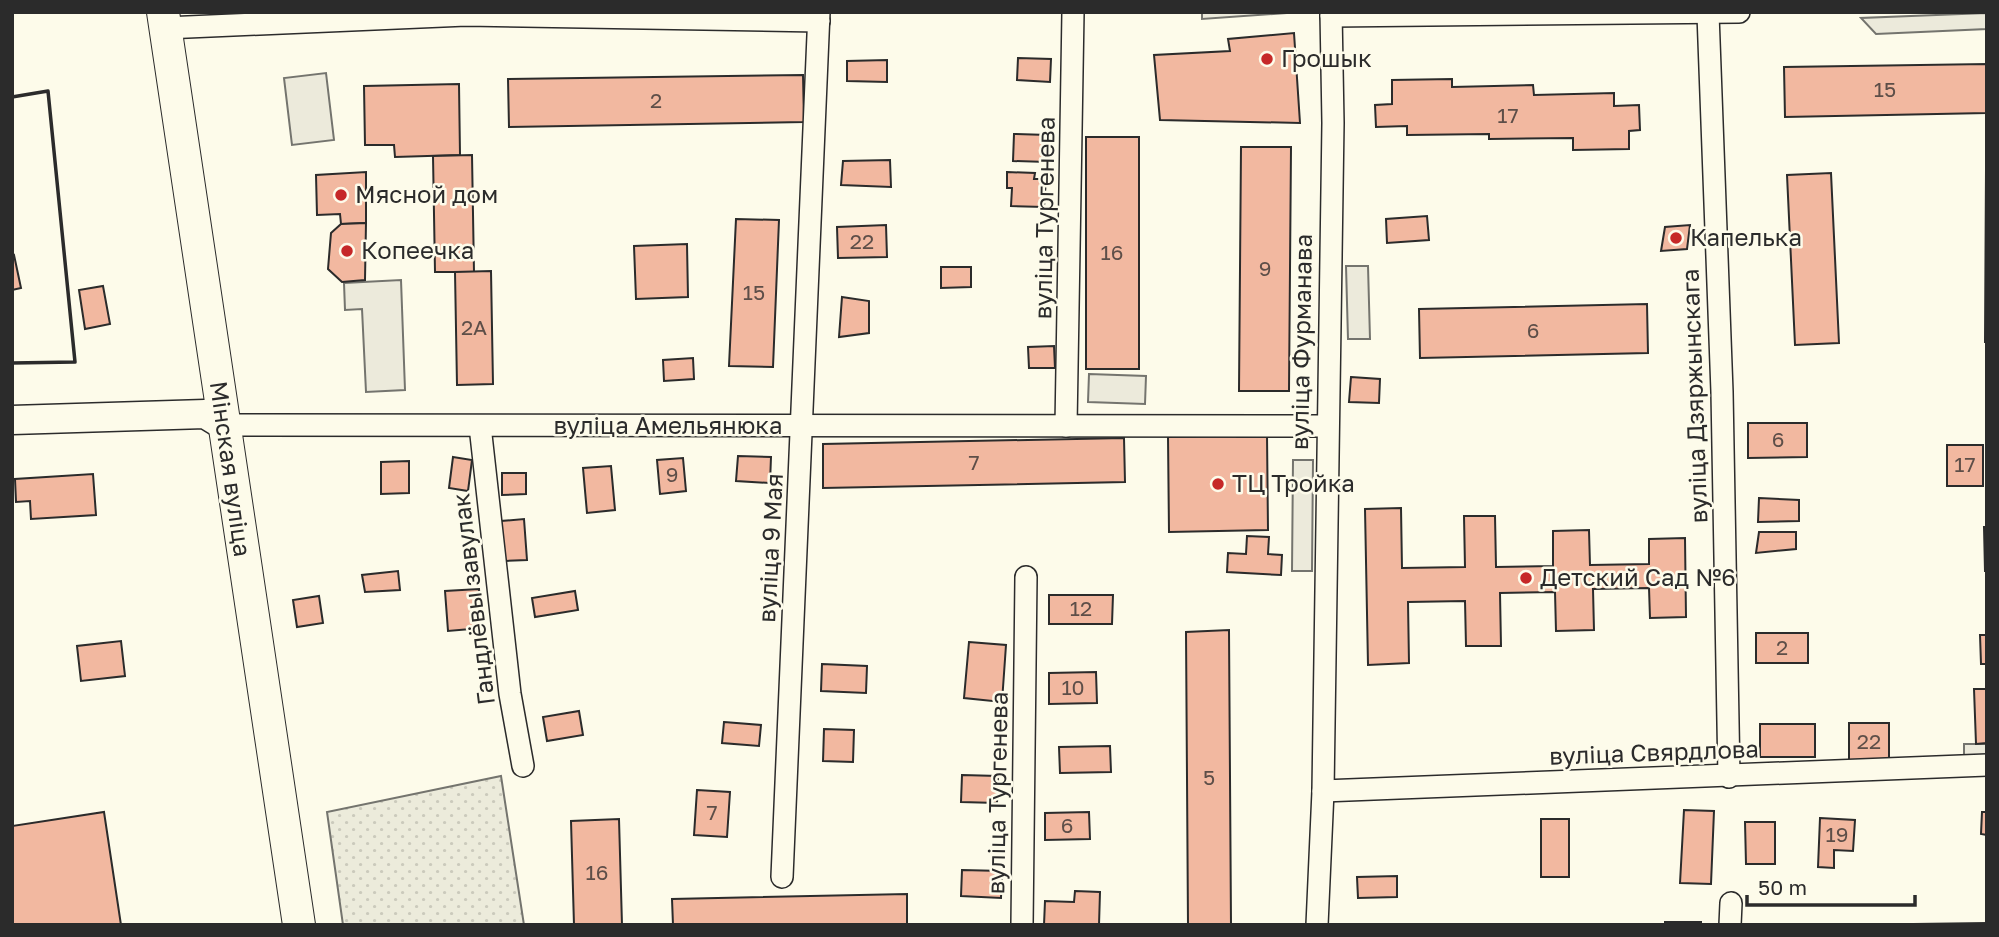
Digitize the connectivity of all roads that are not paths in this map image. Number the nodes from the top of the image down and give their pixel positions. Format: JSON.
{"nodes":[{"id":1,"x":1073,"y":12,"type":"edge"},
{"id":2,"x":1739,"y":12,"type":"edge"},
{"id":3,"x":1695,"y":13,"type":"edge"},
{"id":4,"x":514,"y":14,"type":"edge"},
{"id":5,"x":1331,"y":14,"type":"edge"},
{"id":6,"x":819,"y":17,"type":"edge"},
{"id":7,"x":243,"y":18,"type":"edge"},
{"id":8,"x":164,"y":20,"type":"edge"},
{"id":9,"x":12,"y":420,"type":"edge"},
{"id":10,"x":223,"y":425,"type":"junction"},
{"id":11,"x":480,"y":426,"type":"junction"},
{"id":12,"x":803,"y":426,"type":"junction"},
{"id":13,"x":1066,"y":426,"type":"junction"},
{"id":14,"x":1327,"y":426,"type":"junction"},
{"id":15,"x":1026,"y":577,"type":"dead end"},
{"id":16,"x":1987,"y":765,"type":"edge"},
{"id":17,"x":523,"y":766,"type":"dead end"},
{"id":18,"x":1729,"y":776,"type":"junction"},
{"id":19,"x":1323,"y":791,"type":"junction"},
{"id":20,"x":782,"y":877,"type":"dead end"},
{"id":21,"x":299,"y":925,"type":"edge"},
{"id":22,"x":1022,"y":925,"type":"edge"},
{"id":23,"x":1317,"y":925,"type":"edge"}],
"edges":[{"from":1,"to":13,"type":"street","name":"вуліца Тургенева"},
{"from":2,"to":3,"type":"street"},
{"from":3,"to":5,"type":"street"},
{"from":3,"to":18,"type":"street","name":"вуліца Дзяржынскага"},
{"from":4,"to":6,"type":"street"},
{"from":4,"to":7,"type":"street"},
{"from":5,"to":14,"type":"street","name":"вуліца Фурманава"},
{"from":6,"to":12,"type":"street","name":"вуліца 9 Мая"},
{"from":7,"to":8,"type":"street"},
{"from":8,"to":10,"type":"main road","name":"Мінская вуліца"},
{"from":9,"to":10,"type":"street","name":"вуліца Амельянюка"},
{"from":10,"to":11,"type":"street","name":"вуліца Амельянюка"},
{"from":10,"to":21,"type":"main road","name":"Мінская вуліца"},
{"from":11,"to":12,"type":"street","name":"вуліца Амельянюка"},
{"from":11,"to":17,"type":"street","name":"Гандлёвы завулак"},
{"from":12,"to":13,"type":"street","name":"вуліца Амельянюка"},
{"from":12,"to":20,"type":"street","name":"вуліца 9 Мая"},
{"from":13,"to":14,"type":"street","name":"вуліца Амельянюка"},
{"from":14,"to":19,"type":"street","name":"вуліца Фурманава"},
{"from":15,"to":22,"type":"street","name":"вуліца Тургенева"},
{"from":16,"to":18,"type":"street","name":"вуліца Свярдлова"},
{"from":18,"to":19,"type":"street","name":"вуліца Свярдлова"},
{"from":19,"to":23,"type":"street","name":"вуліца Фурманава"}]}
